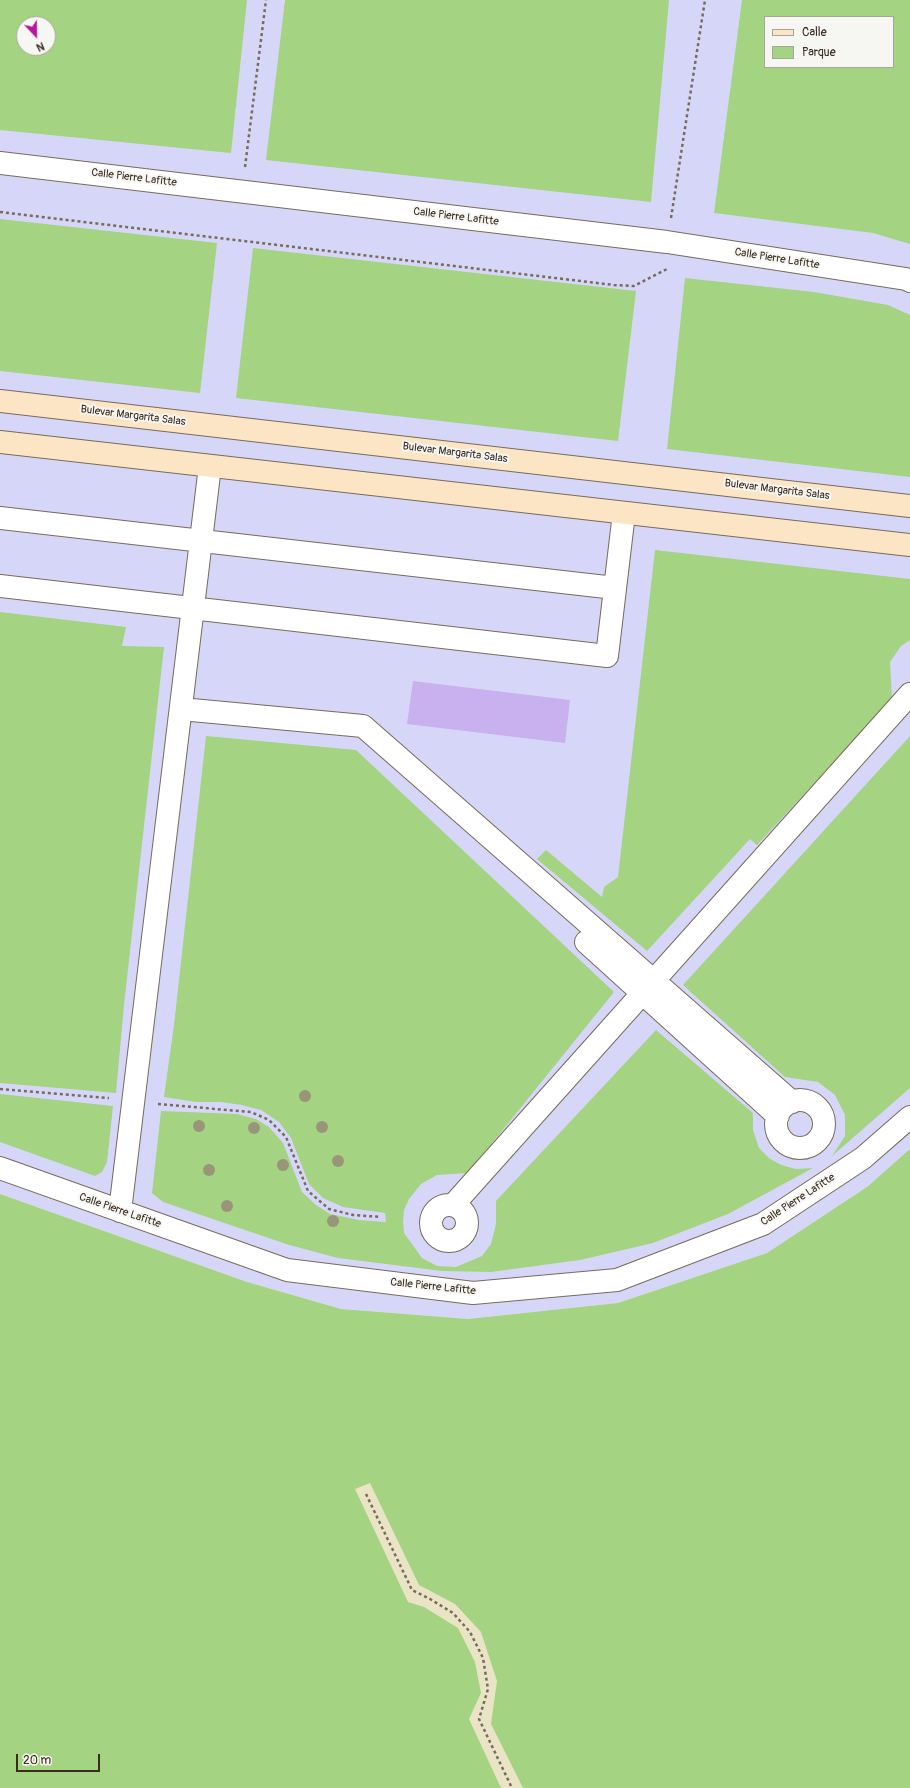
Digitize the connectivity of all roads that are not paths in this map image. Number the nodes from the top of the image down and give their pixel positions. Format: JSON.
{"nodes":[{"id":1,"x":0,"y":163,"type":"edge"},
{"id":2,"x":910,"y":281,"type":"edge"},
{"id":3,"x":0,"y":401,"type":"edge"},
{"id":4,"x":0,"y":442,"type":"edge"},
{"id":5,"x":210,"y":466,"type":"junction"},
{"id":6,"x":910,"y":506,"type":"edge"},
{"id":7,"x":624,"y":513,"type":"junction"},
{"id":8,"x":0,"y":518,"type":"edge"},
{"id":9,"x":201,"y":541,"type":"junction"},
{"id":10,"x":910,"y":545,"type":"edge"},
{"id":11,"x":0,"y":586,"type":"edge"},
{"id":12,"x":615,"y":588,"type":"junction"},
{"id":13,"x":193,"y":608,"type":"junction"},
{"id":14,"x":910,"y":694,"type":"edge"},
{"id":15,"x":180,"y":714,"type":"junction"},
{"id":16,"x":910,"y":715,"type":"edge"},
{"id":17,"x":653,"y":992,"type":"junction"},
{"id":18,"x":785,"y":1109,"type":"dead end"},
{"id":19,"x":910,"y":1116,"type":"edge"},
{"id":20,"x":0,"y":1168,"type":"edge"},
{"id":21,"x":459,"y":1207,"type":"dead end"},
{"id":22,"x":120,"y":1211,"type":"junction"}],
"edges":[{"from":1,"to":2,"type":"street","name":"Calle Pierre Lafitte"},
{"from":3,"to":6,"type":"street","name":"Bulevar Margarita Salas"},
{"from":4,"to":5,"type":"street"},
{"from":5,"to":7,"type":"street"},
{"from":5,"to":9,"type":"street"},
{"from":7,"to":10,"type":"street"},
{"from":7,"to":12,"type":"street"},
{"from":8,"to":9,"type":"street"},
{"from":9,"to":12,"type":"street"},
{"from":9,"to":13,"type":"street"},
{"from":11,"to":13,"type":"street"},
{"from":12,"to":13,"type":"street"},
{"from":13,"to":15,"type":"street"},
{"from":14,"to":17,"type":"street"},
{"from":15,"to":17,"type":"street"},
{"from":15,"to":22,"type":"street"},
{"from":16,"to":17,"type":"street"},
{"from":17,"to":18,"type":"street"},
{"from":17,"to":21,"type":"street"},
{"from":19,"to":22,"type":"street","name":"Calle Pierre Lafitte"},
{"from":20,"to":22,"type":"street","name":"Calle Pierre Lafitte"}]}
